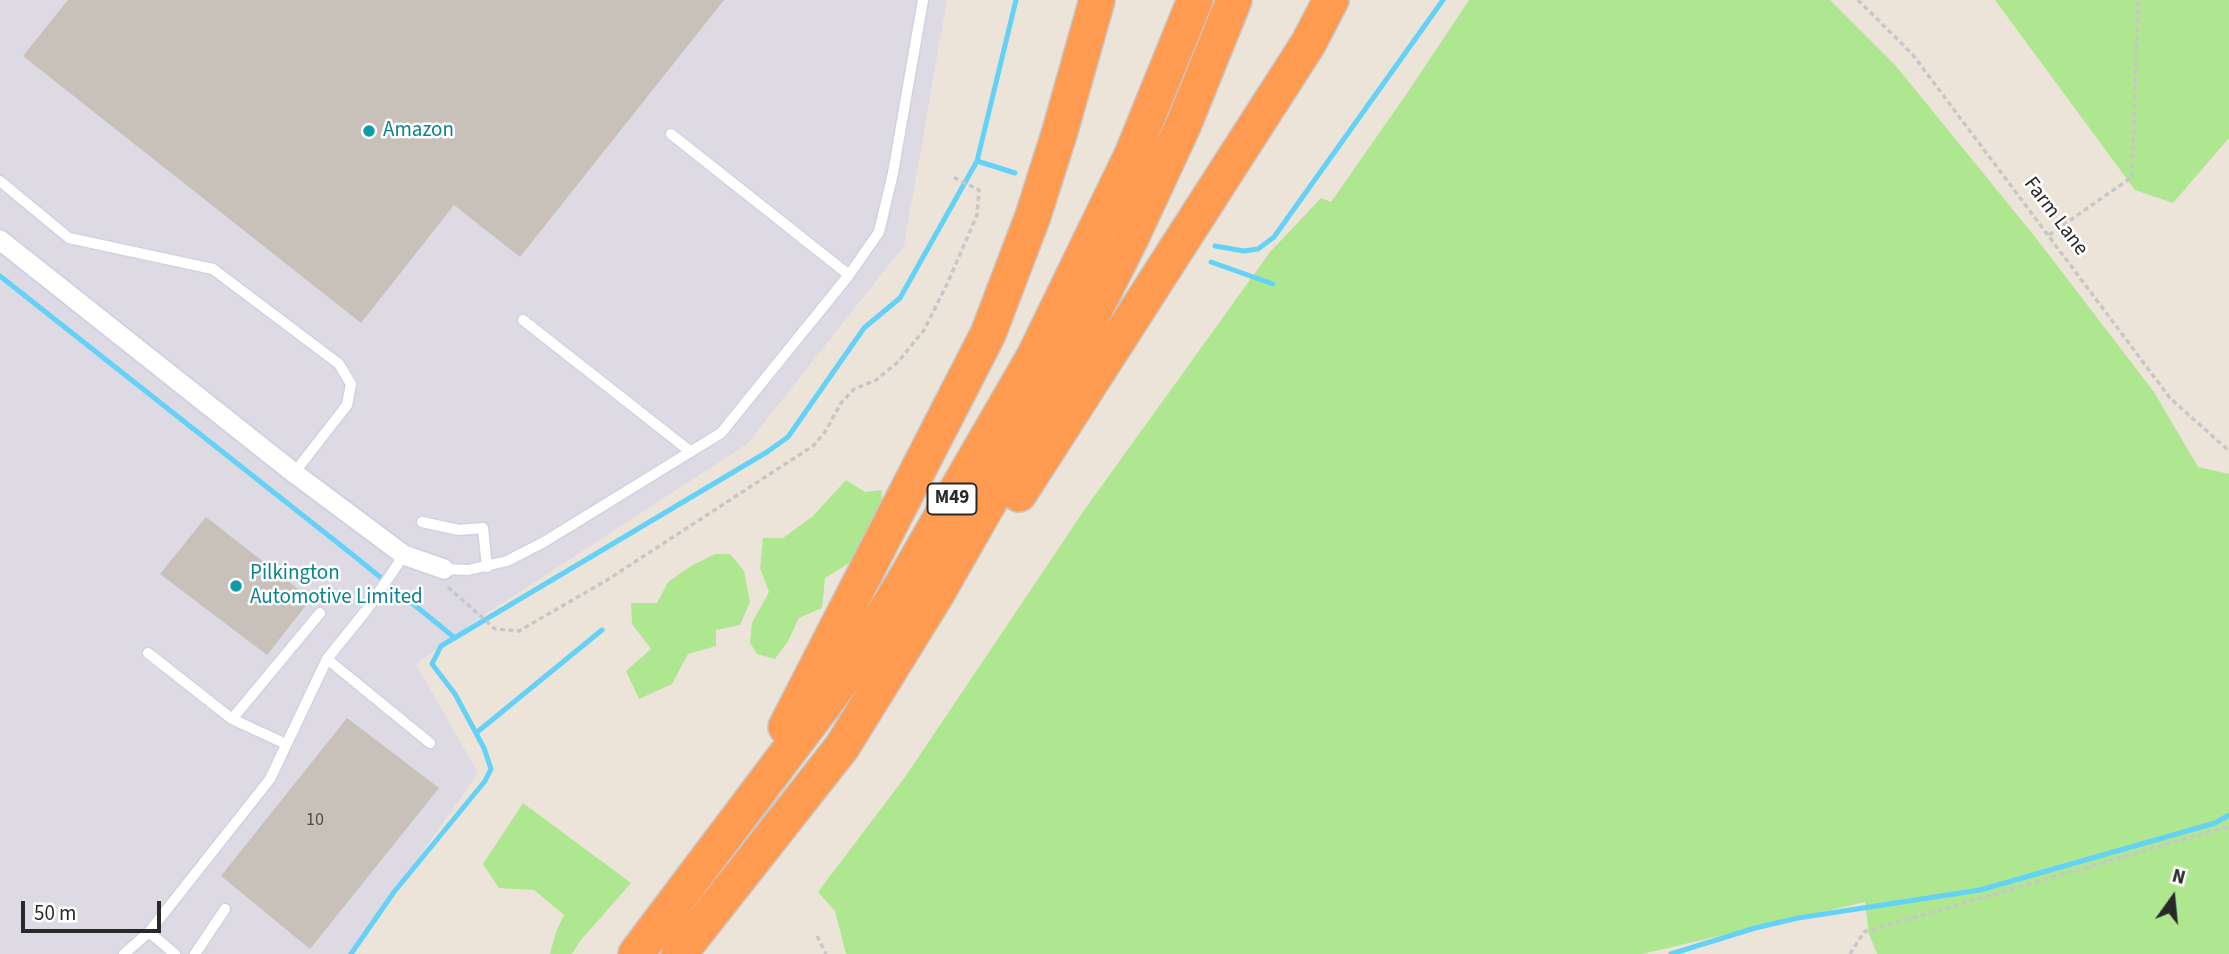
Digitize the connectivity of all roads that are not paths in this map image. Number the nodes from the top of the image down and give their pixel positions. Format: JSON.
{"nodes":[{"id":1,"x":923,"y":0,"type":"edge"},
{"id":2,"x":1097,"y":0,"type":"edge"},
{"id":3,"x":1195,"y":0,"type":"edge"},
{"id":4,"x":1234,"y":0,"type":"edge"},
{"id":5,"x":1331,"y":0,"type":"edge"},
{"id":6,"x":671,"y":134,"type":"dead end"},
{"id":7,"x":0,"y":181,"type":"edge"},
{"id":8,"x":0,"y":240,"type":"edge"},
{"id":9,"x":849,"y":275,"type":"junction"},
{"id":10,"x":523,"y":320,"type":"dead end"},
{"id":11,"x":691,"y":452,"type":"junction"},
{"id":12,"x":294,"y":473,"type":"junction"},
{"id":13,"x":422,"y":522,"type":"dead end"},
{"id":14,"x":404,"y":555,"type":"junction"},
{"id":15,"x":487,"y":567,"type":"junction"},
{"id":16,"x":444,"y":569,"type":"joint"},
{"id":17,"x":320,"y":613,"type":"dead end"},
{"id":18,"x":148,"y":653,"type":"dead end"},
{"id":19,"x":327,"y":659,"type":"junction"},
{"id":20,"x":232,"y":719,"type":"junction"},
{"id":21,"x":430,"y":743,"type":"dead end"},
{"id":22,"x":286,"y":744,"type":"junction"},
{"id":23,"x":842,"y":747,"type":"junction"},
{"id":24,"x":739,"y":817,"type":"junction"},
{"id":25,"x":225,"y":909,"type":"dead end"},
{"id":26,"x":149,"y":932,"type":"junction"},
{"id":27,"x":124,"y":954,"type":"edge"},
{"id":28,"x":175,"y":954,"type":"edge"},
{"id":29,"x":195,"y":954,"type":"edge"},
{"id":30,"x":636,"y":954,"type":"edge"},
{"id":31,"x":679,"y":954,"type":"edge"}],
"edges":[{"from":1,"to":9,"type":"lane"},
{"from":2,"to":24,"type":"highway","number":"M49"},
{"from":3,"to":24,"type":"highway","number":"M49"},
{"from":4,"to":23,"type":"highway","number":"M49"},
{"from":5,"to":23,"type":"highway","number":"M49"},
{"from":6,"to":9,"type":"lane"},
{"from":7,"to":12,"type":"lane"},
{"from":8,"to":12,"type":"street"},
{"from":9,"to":11,"type":"lane"},
{"from":10,"to":11,"type":"lane"},
{"from":11,"to":15,"type":"lane"},
{"from":12,"to":14,"type":"street"},
{"from":13,"to":15,"type":"lane"},
{"from":14,"to":16,"type":"street"},
{"from":14,"to":19,"type":"lane"},
{"from":15,"to":16,"type":"lane"},
{"from":17,"to":20,"type":"lane"},
{"from":18,"to":20,"type":"lane"},
{"from":19,"to":21,"type":"lane"},
{"from":19,"to":22,"type":"lane"},
{"from":20,"to":22,"type":"lane"},
{"from":22,"to":26,"type":"lane"},
{"from":23,"to":31,"type":"highway","number":"M49"},
{"from":24,"to":30,"type":"highway","number":"M49"},
{"from":25,"to":29,"type":"lane"},
{"from":26,"to":27,"type":"lane"},
{"from":26,"to":28,"type":"lane"}]}
